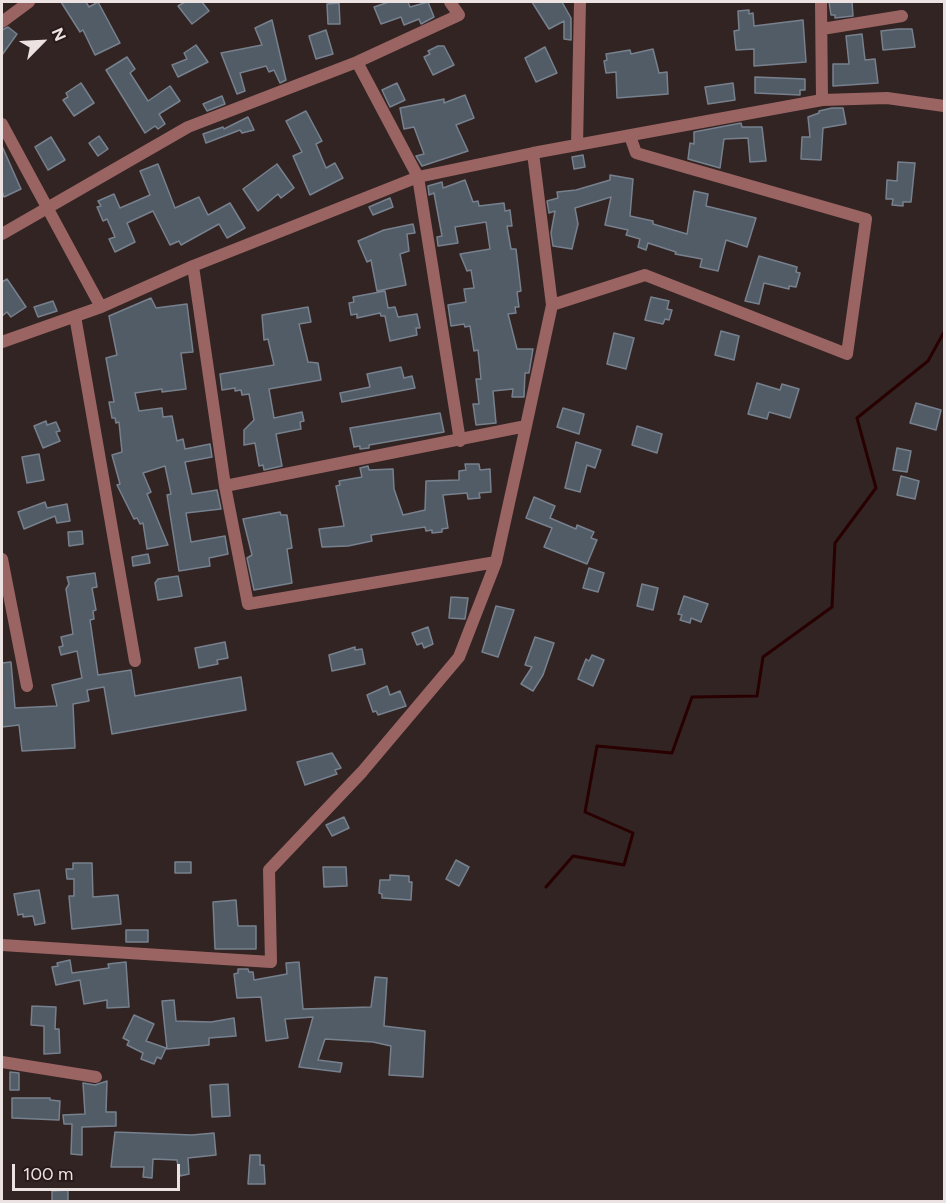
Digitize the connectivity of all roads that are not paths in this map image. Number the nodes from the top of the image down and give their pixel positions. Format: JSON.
{"nodes":[{"id":1,"x":29,"y":2,"type":"edge"},
{"id":2,"x":450,"y":2,"type":"edge"},
{"id":3,"x":580,"y":2,"type":"edge"},
{"id":4,"x":821,"y":2,"type":"edge"},
{"id":5,"x":902,"y":16,"type":"dead end"},
{"id":6,"x":2,"y":22,"type":"edge"},
{"id":7,"x":822,"y":29,"type":"junction"},
{"id":8,"x":357,"y":63,"type":"junction"},
{"id":9,"x":822,"y":100,"type":"junction"},
{"id":10,"x":945,"y":106,"type":"edge"},
{"id":11,"x":2,"y":124,"type":"edge"},
{"id":12,"x":630,"y":136,"type":"junction"},
{"id":13,"x":577,"y":145,"type":"junction"},
{"id":14,"x":533,"y":153,"type":"junction"},
{"id":15,"x":418,"y":177,"type":"junction"},
{"id":16,"x":47,"y":206,"type":"junction"},
{"id":17,"x":2,"y":234,"type":"edge"},
{"id":18,"x":193,"y":266,"type":"junction"},
{"id":19,"x":552,"y":305,"type":"junction"},
{"id":20,"x":101,"y":307,"type":"junction"},
{"id":21,"x":75,"y":316,"type":"junction"},
{"id":22,"x":2,"y":342,"type":"edge"},
{"id":23,"x":526,"y":426,"type":"junction"},
{"id":24,"x":460,"y":441,"type":"junction"},
{"id":25,"x":225,"y":486,"type":"junction"},
{"id":26,"x":2,"y":559,"type":"edge"},
{"id":27,"x":496,"y":562,"type":"junction"},
{"id":28,"x":135,"y":661,"type":"dead end"},
{"id":29,"x":27,"y":686,"type":"dead end"},
{"id":30,"x":2,"y":945,"type":"edge"},
{"id":31,"x":2,"y":1062,"type":"edge"},
{"id":32,"x":96,"y":1077,"type":"dead end"}],
"edges":[{"from":1,"to":6,"type":"street"},
{"from":2,"to":8,"type":"street"},
{"from":3,"to":13,"type":"street"},
{"from":4,"to":7,"type":"street"},
{"from":5,"to":7,"type":"street"},
{"from":7,"to":9,"type":"street"},
{"from":8,"to":15,"type":"street"},
{"from":8,"to":16,"type":"street"},
{"from":9,"to":10,"type":"street"},
{"from":9,"to":12,"type":"street"},
{"from":11,"to":16,"type":"street"},
{"from":12,"to":13,"type":"street"},
{"from":12,"to":19,"type":"street"},
{"from":13,"to":14,"type":"street"},
{"from":14,"to":15,"type":"street"},
{"from":14,"to":19,"type":"street"},
{"from":15,"to":18,"type":"street"},
{"from":15,"to":24,"type":"street"},
{"from":16,"to":17,"type":"street"},
{"from":16,"to":20,"type":"street"},
{"from":18,"to":20,"type":"street"},
{"from":18,"to":25,"type":"street"},
{"from":19,"to":23,"type":"street"},
{"from":20,"to":21,"type":"street"},
{"from":21,"to":22,"type":"street"},
{"from":21,"to":28,"type":"street"},
{"from":23,"to":24,"type":"street"},
{"from":23,"to":27,"type":"street"},
{"from":24,"to":25,"type":"street"},
{"from":25,"to":27,"type":"street"},
{"from":26,"to":29,"type":"street"},
{"from":27,"to":30,"type":"street"},
{"from":31,"to":32,"type":"street"}]}
